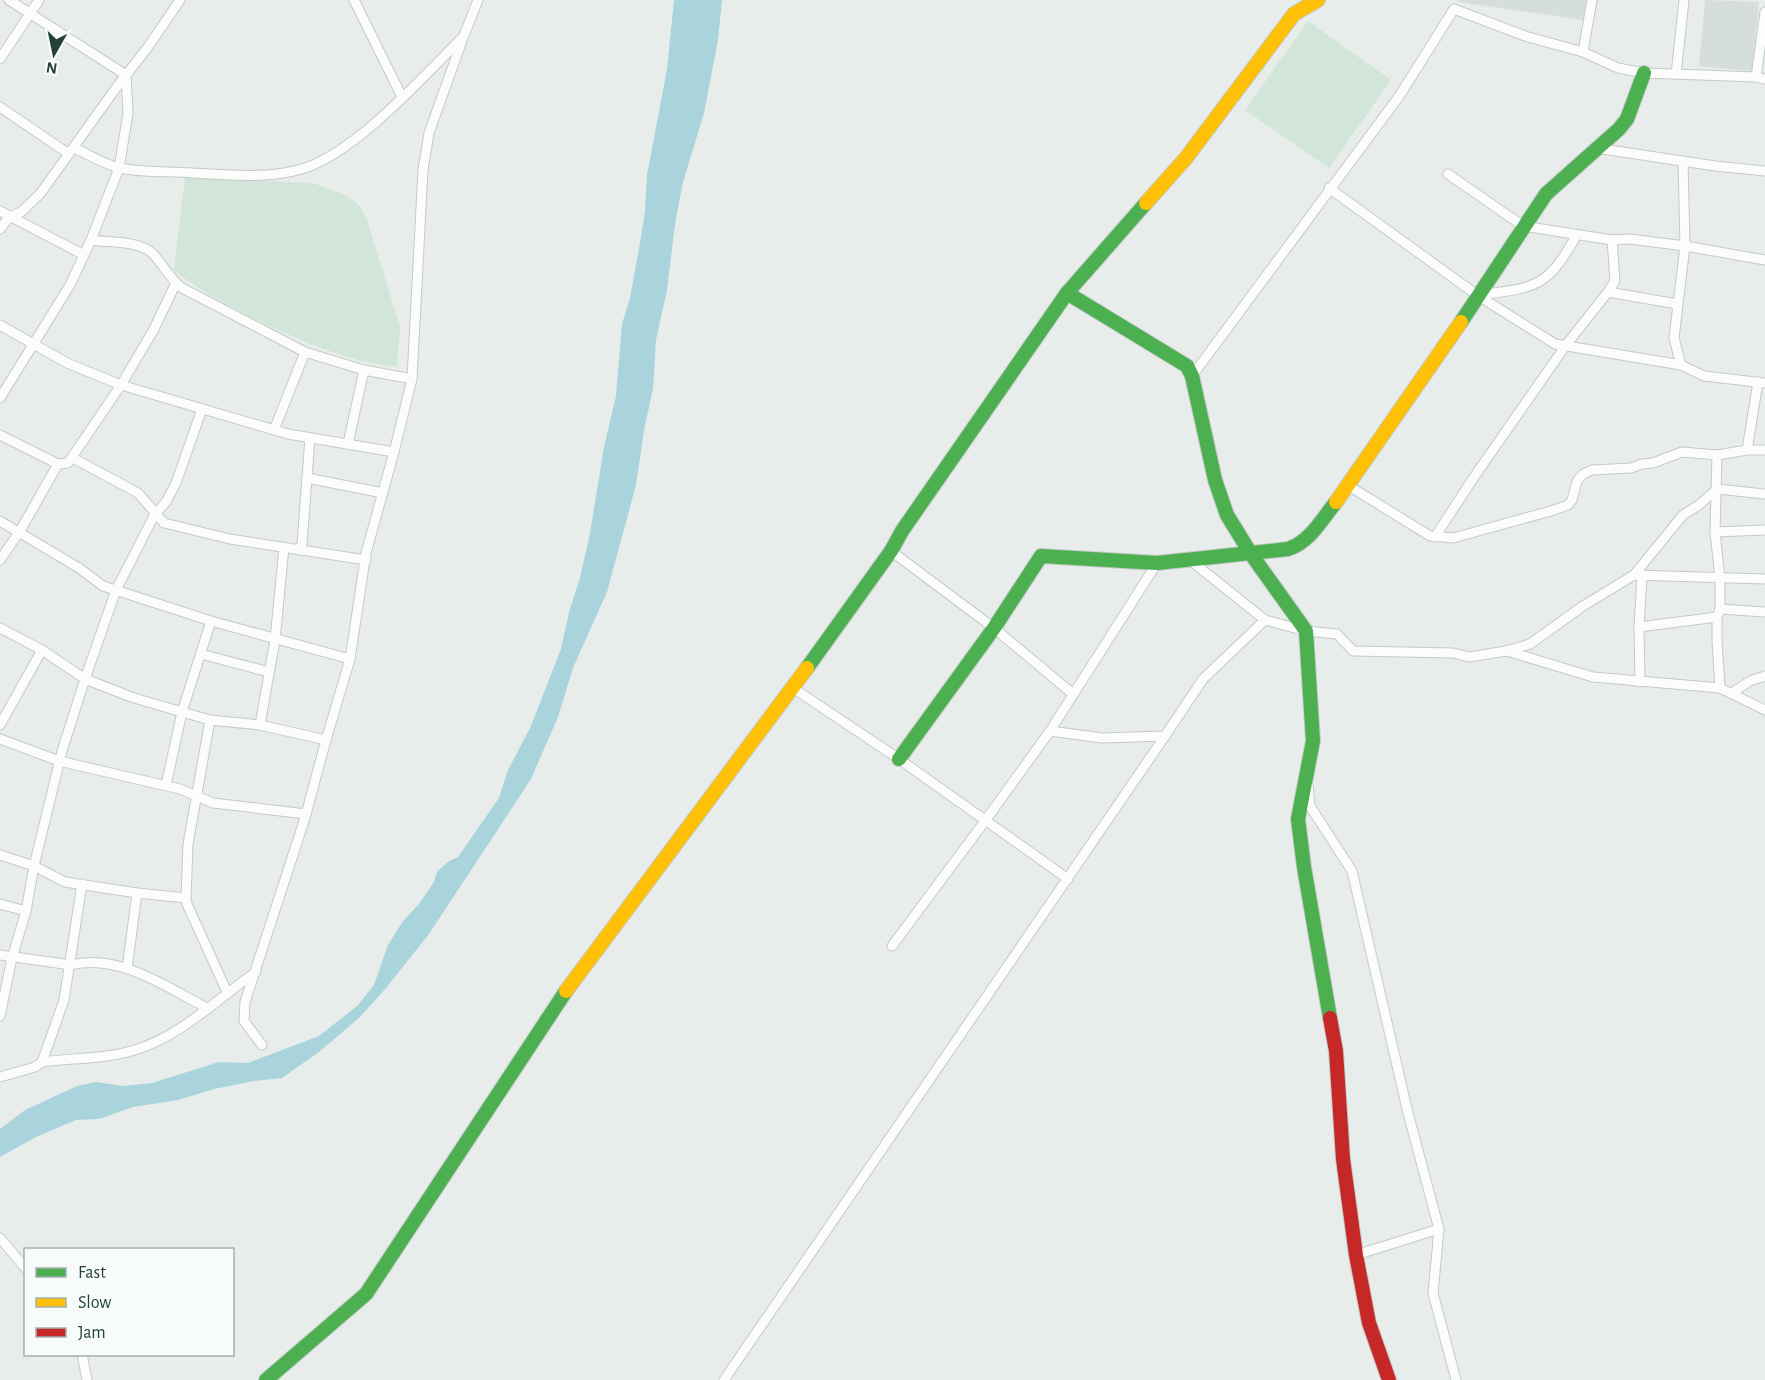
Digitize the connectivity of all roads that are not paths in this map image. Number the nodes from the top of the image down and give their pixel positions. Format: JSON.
{"nodes":[{"id":1,"x":9,"y":0,"type":"edge"},
{"id":2,"x":39,"y":0,"type":"edge"},
{"id":3,"x":180,"y":0,"type":"edge"},
{"id":4,"x":354,"y":0,"type":"edge"},
{"id":5,"x":478,"y":0,"type":"edge"},
{"id":6,"x":1318,"y":0,"type":"edge"},
{"id":7,"x":1592,"y":0,"type":"edge"},
{"id":8,"x":1684,"y":0,"type":"edge"},
{"id":9,"x":1765,"y":12,"type":"edge"},
{"id":10,"x":31,"y":13,"type":"junction"},
{"id":11,"x":462,"y":38,"type":"junction"},
{"id":12,"x":1583,"y":52,"type":"junction"},
{"id":13,"x":0,"y":59,"type":"edge"},
{"id":14,"x":1644,"y":73,"type":"junction"},
{"id":15,"x":1676,"y":74,"type":"junction"},
{"id":16,"x":126,"y":75,"type":"junction"},
{"id":17,"x":1760,"y":78,"type":"edge"},
{"id":18,"x":402,"y":97,"type":"junction"},
{"id":19,"x":0,"y":107,"type":"edge"},
{"id":20,"x":1596,"y":148,"type":"junction"},
{"id":21,"x":72,"y":151,"type":"junction"},
{"id":22,"x":1683,"y":161,"type":"junction"},
{"id":23,"x":119,"y":168,"type":"junction"},
{"id":24,"x":1765,"y":171,"type":"edge"},
{"id":25,"x":1448,"y":174,"type":"dead end"},
{"id":26,"x":1329,"y":188,"type":"junction"},
{"id":27,"x":0,"y":212,"type":"edge"},
{"id":28,"x":9,"y":217,"type":"junction"},
{"id":29,"x":1523,"y":226,"type":"junction"},
{"id":30,"x":0,"y":229,"type":"edge"},
{"id":31,"x":1576,"y":236,"type":"junction"},
{"id":32,"x":90,"y":240,"type":"junction"},
{"id":33,"x":1612,"y":240,"type":"junction"},
{"id":34,"x":1685,"y":246,"type":"junction"},
{"id":35,"x":84,"y":255,"type":"junction"},
{"id":36,"x":1765,"y":260,"type":"edge"},
{"id":37,"x":176,"y":283,"type":"junction"},
{"id":38,"x":1608,"y":292,"type":"junction"},
{"id":39,"x":1067,"y":293,"type":"junction"},
{"id":40,"x":1477,"y":295,"type":"junction"},
{"id":41,"x":1677,"y":304,"type":"junction"},
{"id":42,"x":0,"y":325,"type":"edge"},
{"id":43,"x":33,"y":344,"type":"junction"},
{"id":44,"x":1566,"y":345,"type":"junction"},
{"id":45,"x":305,"y":352,"type":"junction"},
{"id":46,"x":1681,"y":365,"type":"junction"},
{"id":47,"x":364,"y":370,"type":"junction"},
{"id":48,"x":1192,"y":376,"type":"junction"},
{"id":49,"x":412,"y":380,"type":"junction"},
{"id":50,"x":1762,"y":383,"type":"edge"},
{"id":51,"x":121,"y":385,"type":"junction"},
{"id":52,"x":0,"y":398,"type":"edge"},
{"id":53,"x":202,"y":409,"type":"junction"},
{"id":54,"x":273,"y":430,"type":"junction"},
{"id":55,"x":0,"y":435,"type":"edge"},
{"id":56,"x":310,"y":438,"type":"junction"},
{"id":57,"x":348,"y":444,"type":"junction"},
{"id":58,"x":1747,"y":450,"type":"junction"},
{"id":59,"x":1765,"y":450,"type":"edge"},
{"id":60,"x":394,"y":452,"type":"junction"},
{"id":61,"x":1717,"y":455,"type":"junction"},
{"id":62,"x":73,"y":458,"type":"junction"},
{"id":63,"x":58,"y":464,"type":"junction"},
{"id":64,"x":307,"y":478,"type":"junction"},
{"id":65,"x":1349,"y":486,"type":"junction"},
{"id":66,"x":1717,"y":489,"type":"junction"},
{"id":67,"x":383,"y":493,"type":"junction"},
{"id":68,"x":1765,"y":494,"type":"edge"},
{"id":69,"x":155,"y":514,"type":"junction"},
{"id":70,"x":0,"y":521,"type":"edge"},
{"id":71,"x":1765,"y":530,"type":"edge"},
{"id":72,"x":20,"y":531,"type":"junction"},
{"id":73,"x":1715,"y":532,"type":"junction"},
{"id":74,"x":1435,"y":537,"type":"junction"},
{"id":75,"x":284,"y":547,"type":"junction"},
{"id":76,"x":299,"y":550,"type":"junction"},
{"id":77,"x":891,"y":551,"type":"junction"},
{"id":78,"x":1251,"y":554,"type":"junction"},
{"id":79,"x":0,"y":560,"type":"edge"},
{"id":80,"x":366,"y":560,"type":"junction"},
{"id":81,"x":1190,"y":560,"type":"junction"},
{"id":82,"x":1157,"y":563,"type":"junction"},
{"id":83,"x":1638,"y":576,"type":"junction"},
{"id":84,"x":1720,"y":578,"type":"junction"},
{"id":85,"x":1765,"y":579,"type":"edge"},
{"id":86,"x":116,"y":590,"type":"junction"},
{"id":87,"x":1765,"y":612,"type":"edge"},
{"id":88,"x":1719,"y":613,"type":"junction"},
{"id":89,"x":1265,"y":620,"type":"junction"},
{"id":90,"x":211,"y":621,"type":"junction"},
{"id":91,"x":1639,"y":627,"type":"junction"},
{"id":92,"x":0,"y":628,"type":"edge"},
{"id":93,"x":994,"y":628,"type":"junction"},
{"id":94,"x":1306,"y":631,"type":"junction"},
{"id":95,"x":275,"y":640,"type":"junction"},
{"id":96,"x":42,"y":650,"type":"junction"},
{"id":97,"x":1506,"y":651,"type":"junction"},
{"id":98,"x":201,"y":654,"type":"junction"},
{"id":99,"x":350,"y":659,"type":"junction"},
{"id":100,"x":269,"y":672,"type":"junction"},
{"id":101,"x":1765,"y":676,"type":"edge"},
{"id":102,"x":85,"y":679,"type":"junction"},
{"id":103,"x":1640,"y":682,"type":"junction"},
{"id":104,"x":793,"y":688,"type":"junction"},
{"id":105,"x":1720,"y":688,"type":"junction"},
{"id":106,"x":1732,"y":693,"type":"junction"},
{"id":107,"x":1073,"y":694,"type":"junction"},
{"id":108,"x":1765,"y":710,"type":"edge"},
{"id":109,"x":182,"y":712,"type":"junction"},
{"id":110,"x":210,"y":720,"type":"junction"},
{"id":111,"x":0,"y":725,"type":"edge"},
{"id":112,"x":260,"y":725,"type":"junction"},
{"id":113,"x":1050,"y":731,"type":"junction"},
{"id":114,"x":1165,"y":736,"type":"junction"},
{"id":115,"x":0,"y":739,"type":"edge"},
{"id":116,"x":326,"y":740,"type":"junction"},
{"id":117,"x":899,"y":759,"type":"junction"},
{"id":118,"x":59,"y":761,"type":"junction"},
{"id":119,"x":1307,"y":773,"type":"junction"},
{"id":120,"x":166,"y":786,"type":"junction"},
{"id":121,"x":198,"y":796,"type":"junction"},
{"id":122,"x":306,"y":814,"type":"junction"},
{"id":123,"x":986,"y":821,"type":"junction"},
{"id":124,"x":0,"y":855,"type":"edge"},
{"id":125,"x":34,"y":866,"type":"junction"},
{"id":126,"x":1068,"y":879,"type":"junction"},
{"id":127,"x":82,"y":884,"type":"junction"},
{"id":128,"x":137,"y":893,"type":"junction"},
{"id":129,"x":186,"y":898,"type":"junction"},
{"id":130,"x":0,"y":904,"type":"edge"},
{"id":131,"x":26,"y":910,"type":"junction"},
{"id":132,"x":892,"y":946,"type":"dead end"},
{"id":133,"x":0,"y":955,"type":"edge"},
{"id":134,"x":12,"y":958,"type":"junction"},
{"id":135,"x":71,"y":965,"type":"junction"},
{"id":136,"x":127,"y":969,"type":"junction"},
{"id":137,"x":256,"y":972,"type":"junction"},
{"id":138,"x":227,"y":992,"type":"junction"},
{"id":139,"x":207,"y":1008,"type":"junction"},
{"id":140,"x":0,"y":1016,"type":"edge"},
{"id":141,"x":262,"y":1046,"type":"dead end"},
{"id":142,"x":42,"y":1062,"type":"junction"},
{"id":143,"x":0,"y":1077,"type":"edge"},
{"id":144,"x":1439,"y":1229,"type":"junction"},
{"id":145,"x":0,"y":1238,"type":"edge"},
{"id":146,"x":1356,"y":1255,"type":"junction"},
{"id":147,"x":24,"y":1267,"type":"edge"},
{"id":148,"x":81,"y":1356,"type":"edge"},
{"id":149,"x":87,"y":1380,"type":"edge"},
{"id":150,"x":266,"y":1380,"type":"edge"},
{"id":151,"x":724,"y":1380,"type":"edge"},
{"id":152,"x":1389,"y":1380,"type":"edge"},
{"id":153,"x":1456,"y":1380,"type":"edge"}],
"edges":[{"from":1,"to":10,"type":"street"},
{"from":2,"to":10,"type":"street"},
{"from":3,"to":16,"type":"street"},
{"from":4,"to":18,"type":"street"},
{"from":5,"to":11,"type":"street"},
{"from":6,"to":39,"type":"street"},
{"from":7,"to":12,"type":"street"},
{"from":8,"to":15,"type":"street"},
{"from":9,"to":17,"type":"street"},
{"from":10,"to":13,"type":"street"},
{"from":10,"to":16,"type":"street"},
{"from":11,"to":18,"type":"street"},
{"from":11,"to":49,"type":"street"},
{"from":12,"to":14,"type":"street"},
{"from":12,"to":26,"type":"street"},
{"from":14,"to":15,"type":"street"},
{"from":14,"to":20,"type":"street"},
{"from":15,"to":17,"type":"street"},
{"from":16,"to":21,"type":"street"},
{"from":16,"to":23,"type":"street"},
{"from":18,"to":23,"type":"street"},
{"from":19,"to":21,"type":"street"},
{"from":20,"to":22,"type":"street"},
{"from":20,"to":29,"type":"street"},
{"from":21,"to":23,"type":"street"},
{"from":21,"to":28,"type":"street"},
{"from":22,"to":24,"type":"street"},
{"from":22,"to":34,"type":"street"},
{"from":23,"to":32,"type":"street"},
{"from":25,"to":29,"type":"street"},
{"from":26,"to":40,"type":"street"},
{"from":26,"to":48,"type":"street"},
{"from":27,"to":28,"type":"street"},
{"from":28,"to":30,"type":"street"},
{"from":28,"to":35,"type":"street"},
{"from":29,"to":31,"type":"street"},
{"from":29,"to":40,"type":"street"},
{"from":31,"to":33,"type":"street"},
{"from":31,"to":40,"type":"street"},
{"from":32,"to":35,"type":"street"},
{"from":32,"to":37,"type":"street"},
{"from":33,"to":34,"type":"street"},
{"from":33,"to":38,"type":"street"},
{"from":34,"to":36,"type":"street"},
{"from":34,"to":41,"type":"street"},
{"from":35,"to":43,"type":"street"},
{"from":37,"to":45,"type":"street"},
{"from":37,"to":51,"type":"street"},
{"from":38,"to":41,"type":"street"},
{"from":38,"to":44,"type":"street"},
{"from":39,"to":48,"type":"street"},
{"from":39,"to":77,"type":"street"},
{"from":40,"to":44,"type":"street"},
{"from":40,"to":65,"type":"street"},
{"from":41,"to":46,"type":"street"},
{"from":42,"to":43,"type":"street"},
{"from":43,"to":51,"type":"street"},
{"from":43,"to":52,"type":"street"},
{"from":44,"to":46,"type":"street"},
{"from":44,"to":74,"type":"street"},
{"from":45,"to":47,"type":"street"},
{"from":45,"to":54,"type":"street"},
{"from":46,"to":50,"type":"street"},
{"from":47,"to":49,"type":"street"},
{"from":47,"to":57,"type":"street"},
{"from":48,"to":78,"type":"street"},
{"from":49,"to":60,"type":"street"},
{"from":50,"to":58,"type":"street"},
{"from":51,"to":53,"type":"street"},
{"from":51,"to":62,"type":"street"},
{"from":53,"to":54,"type":"street"},
{"from":53,"to":69,"type":"street"},
{"from":54,"to":56,"type":"street"},
{"from":55,"to":63,"type":"street"},
{"from":56,"to":57,"type":"street"},
{"from":56,"to":64,"type":"street"},
{"from":57,"to":60,"type":"street"},
{"from":58,"to":59,"type":"street"},
{"from":58,"to":61,"type":"street"},
{"from":60,"to":67,"type":"street"},
{"from":61,"to":66,"type":"street"},
{"from":61,"to":74,"type":"street"},
{"from":62,"to":63,"type":"street"},
{"from":62,"to":69,"type":"street"},
{"from":63,"to":72,"type":"street"},
{"from":64,"to":67,"type":"street"},
{"from":64,"to":76,"type":"street"},
{"from":65,"to":74,"type":"street"},
{"from":65,"to":78,"type":"street"},
{"from":66,"to":68,"type":"street"},
{"from":66,"to":73,"type":"street"},
{"from":66,"to":83,"type":"street"},
{"from":67,"to":80,"type":"street"},
{"from":69,"to":75,"type":"street"},
{"from":69,"to":86,"type":"street"},
{"from":70,"to":72,"type":"street"},
{"from":71,"to":73,"type":"street"},
{"from":72,"to":79,"type":"street"},
{"from":72,"to":86,"type":"street"},
{"from":73,"to":84,"type":"street"},
{"from":75,"to":76,"type":"street"},
{"from":75,"to":95,"type":"street"},
{"from":76,"to":80,"type":"street"},
{"from":77,"to":93,"type":"street"},
{"from":77,"to":104,"type":"street"},
{"from":78,"to":81,"type":"street"},
{"from":78,"to":94,"type":"street"},
{"from":80,"to":99,"type":"street"},
{"from":81,"to":82,"type":"street"},
{"from":81,"to":89,"type":"street"},
{"from":82,"to":93,"type":"street"},
{"from":82,"to":107,"type":"street"},
{"from":83,"to":84,"type":"street"},
{"from":83,"to":91,"type":"street"},
{"from":83,"to":97,"type":"street"},
{"from":84,"to":85,"type":"street"},
{"from":84,"to":88,"type":"street"},
{"from":86,"to":90,"type":"street"},
{"from":86,"to":102,"type":"street"},
{"from":87,"to":88,"type":"street"},
{"from":88,"to":91,"type":"street"},
{"from":88,"to":105,"type":"street"},
{"from":89,"to":94,"type":"street"},
{"from":89,"to":114,"type":"street"},
{"from":90,"to":95,"type":"street"},
{"from":90,"to":98,"type":"street"},
{"from":91,"to":103,"type":"street"},
{"from":92,"to":96,"type":"street"},
{"from":93,"to":107,"type":"street"},
{"from":93,"to":117,"type":"street"},
{"from":94,"to":97,"type":"street"},
{"from":94,"to":119,"type":"street"},
{"from":95,"to":99,"type":"street"},
{"from":95,"to":100,"type":"street"},
{"from":96,"to":102,"type":"street"},
{"from":96,"to":111,"type":"street"},
{"from":97,"to":103,"type":"street"},
{"from":98,"to":100,"type":"street"},
{"from":98,"to":109,"type":"street"},
{"from":99,"to":116,"type":"street"},
{"from":100,"to":112,"type":"street"},
{"from":101,"to":106,"type":"street"},
{"from":102,"to":109,"type":"street"},
{"from":102,"to":118,"type":"street"},
{"from":103,"to":105,"type":"street"},
{"from":104,"to":117,"type":"street"},
{"from":104,"to":150,"type":"street"},
{"from":105,"to":106,"type":"street"},
{"from":106,"to":108,"type":"street"},
{"from":107,"to":113,"type":"street"},
{"from":109,"to":110,"type":"street"},
{"from":109,"to":120,"type":"street"},
{"from":110,"to":112,"type":"street"},
{"from":110,"to":121,"type":"street"},
{"from":112,"to":116,"type":"street"},
{"from":113,"to":114,"type":"street"},
{"from":113,"to":123,"type":"street"},
{"from":114,"to":126,"type":"street"},
{"from":115,"to":118,"type":"street"},
{"from":116,"to":122,"type":"street"},
{"from":117,"to":123,"type":"street"},
{"from":118,"to":120,"type":"street"},
{"from":118,"to":125,"type":"street"},
{"from":119,"to":144,"type":"street"},
{"from":119,"to":146,"type":"street"},
{"from":120,"to":121,"type":"street"},
{"from":121,"to":122,"type":"street"},
{"from":121,"to":129,"type":"street"},
{"from":122,"to":137,"type":"street"},
{"from":123,"to":126,"type":"street"},
{"from":123,"to":132,"type":"street"},
{"from":124,"to":125,"type":"street"},
{"from":125,"to":127,"type":"street"},
{"from":125,"to":131,"type":"street"},
{"from":126,"to":151,"type":"street"},
{"from":127,"to":128,"type":"street"},
{"from":127,"to":135,"type":"street"},
{"from":128,"to":129,"type":"street"},
{"from":128,"to":136,"type":"street"},
{"from":129,"to":138,"type":"street"},
{"from":130,"to":131,"type":"street"},
{"from":131,"to":134,"type":"street"},
{"from":133,"to":134,"type":"street"},
{"from":134,"to":135,"type":"street"},
{"from":134,"to":140,"type":"street"},
{"from":135,"to":136,"type":"street"},
{"from":135,"to":142,"type":"street"},
{"from":136,"to":139,"type":"street"},
{"from":137,"to":138,"type":"street"},
{"from":137,"to":141,"type":"street"},
{"from":138,"to":139,"type":"street"},
{"from":139,"to":142,"type":"street"},
{"from":142,"to":143,"type":"street"},
{"from":144,"to":146,"type":"street"},
{"from":144,"to":153,"type":"street"},
{"from":145,"to":147,"type":"street"},
{"from":146,"to":152,"type":"street"},
{"from":148,"to":149,"type":"street"}]}
